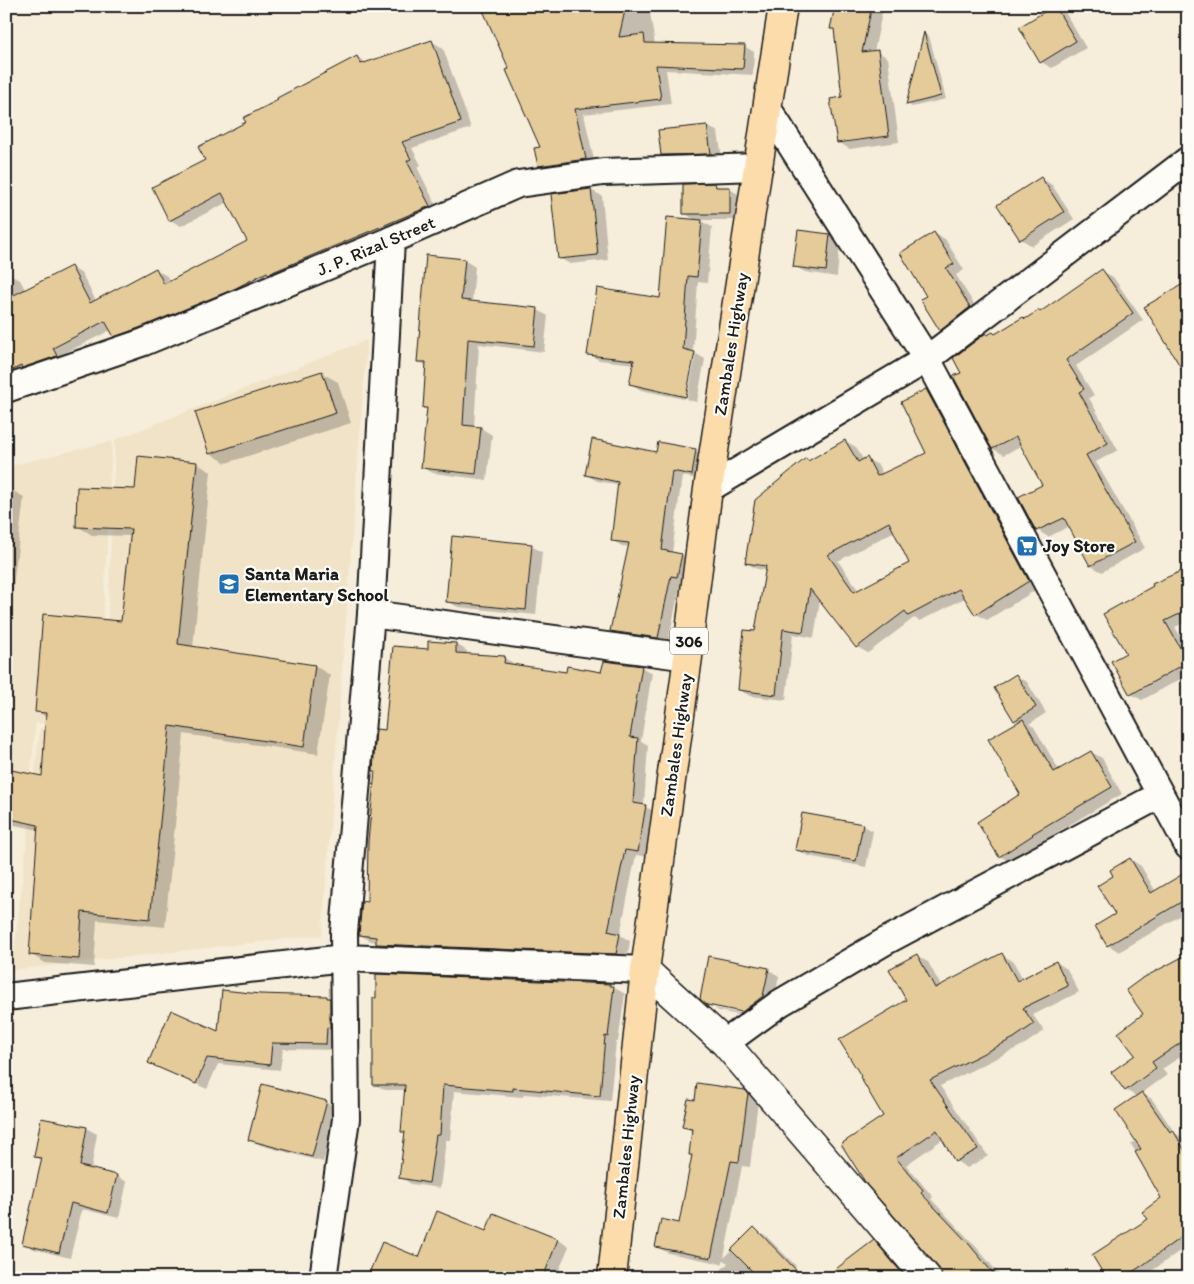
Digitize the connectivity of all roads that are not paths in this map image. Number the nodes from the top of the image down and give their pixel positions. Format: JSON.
{"nodes":[{"id":1,"x":783,"y":6,"type":"edge"},
{"id":2,"x":768,"y":109,"type":"junction"},
{"id":3,"x":1188,"y":160,"type":"edge"},
{"id":4,"x":759,"y":167,"type":"junction"},
{"id":5,"x":391,"y":240,"type":"junction"},
{"id":6,"x":928,"y":359,"type":"junction"},
{"id":7,"x":6,"y":389,"type":"edge"},
{"id":8,"x":708,"y":489,"type":"junction"},
{"id":9,"x":371,"y":614,"type":"junction"},
{"id":10,"x":688,"y":657,"type":"junction"},
{"id":11,"x":1160,"y":795,"type":"junction"},
{"id":12,"x":1188,"y":846,"type":"edge"},
{"id":13,"x":344,"y":958,"type":"junction"},
{"id":14,"x":645,"y":970,"type":"junction"},
{"id":15,"x":6,"y":997,"type":"edge"},
{"id":16,"x":725,"y":1043,"type":"junction"},
{"id":17,"x":323,"y":1278,"type":"edge"},
{"id":18,"x":612,"y":1278,"type":"edge"},
{"id":19,"x":927,"y":1278,"type":"edge"}],
"edges":[{"from":1,"to":2,"type":"main road","name":"Zambales Highway","number":"306"},
{"from":2,"to":4,"type":"main road","name":"Zambales Highway","number":"306"},
{"from":2,"to":6,"type":"street"},
{"from":3,"to":6,"type":"street"},
{"from":4,"to":5,"type":"street","name":"J. P. Rizal Street"},
{"from":4,"to":8,"type":"main road","name":"Zambales Highway","number":"306"},
{"from":5,"to":7,"type":"street","name":"J. P. Rizal Street"},
{"from":5,"to":9,"type":"street"},
{"from":6,"to":8,"type":"street"},
{"from":6,"to":11,"type":"street"},
{"from":8,"to":10,"type":"main road","name":"Zambales Highway","number":"306"},
{"from":9,"to":10,"type":"street"},
{"from":9,"to":13,"type":"street"},
{"from":10,"to":14,"type":"main road","name":"Zambales Highway","number":"306"},
{"from":11,"to":12,"type":"street"},
{"from":11,"to":16,"type":"street"},
{"from":13,"to":14,"type":"street"},
{"from":13,"to":15,"type":"street"},
{"from":13,"to":17,"type":"street"},
{"from":14,"to":16,"type":"street"},
{"from":14,"to":18,"type":"main road","name":"Zambales Highway","number":"306"},
{"from":16,"to":19,"type":"street"}]}
